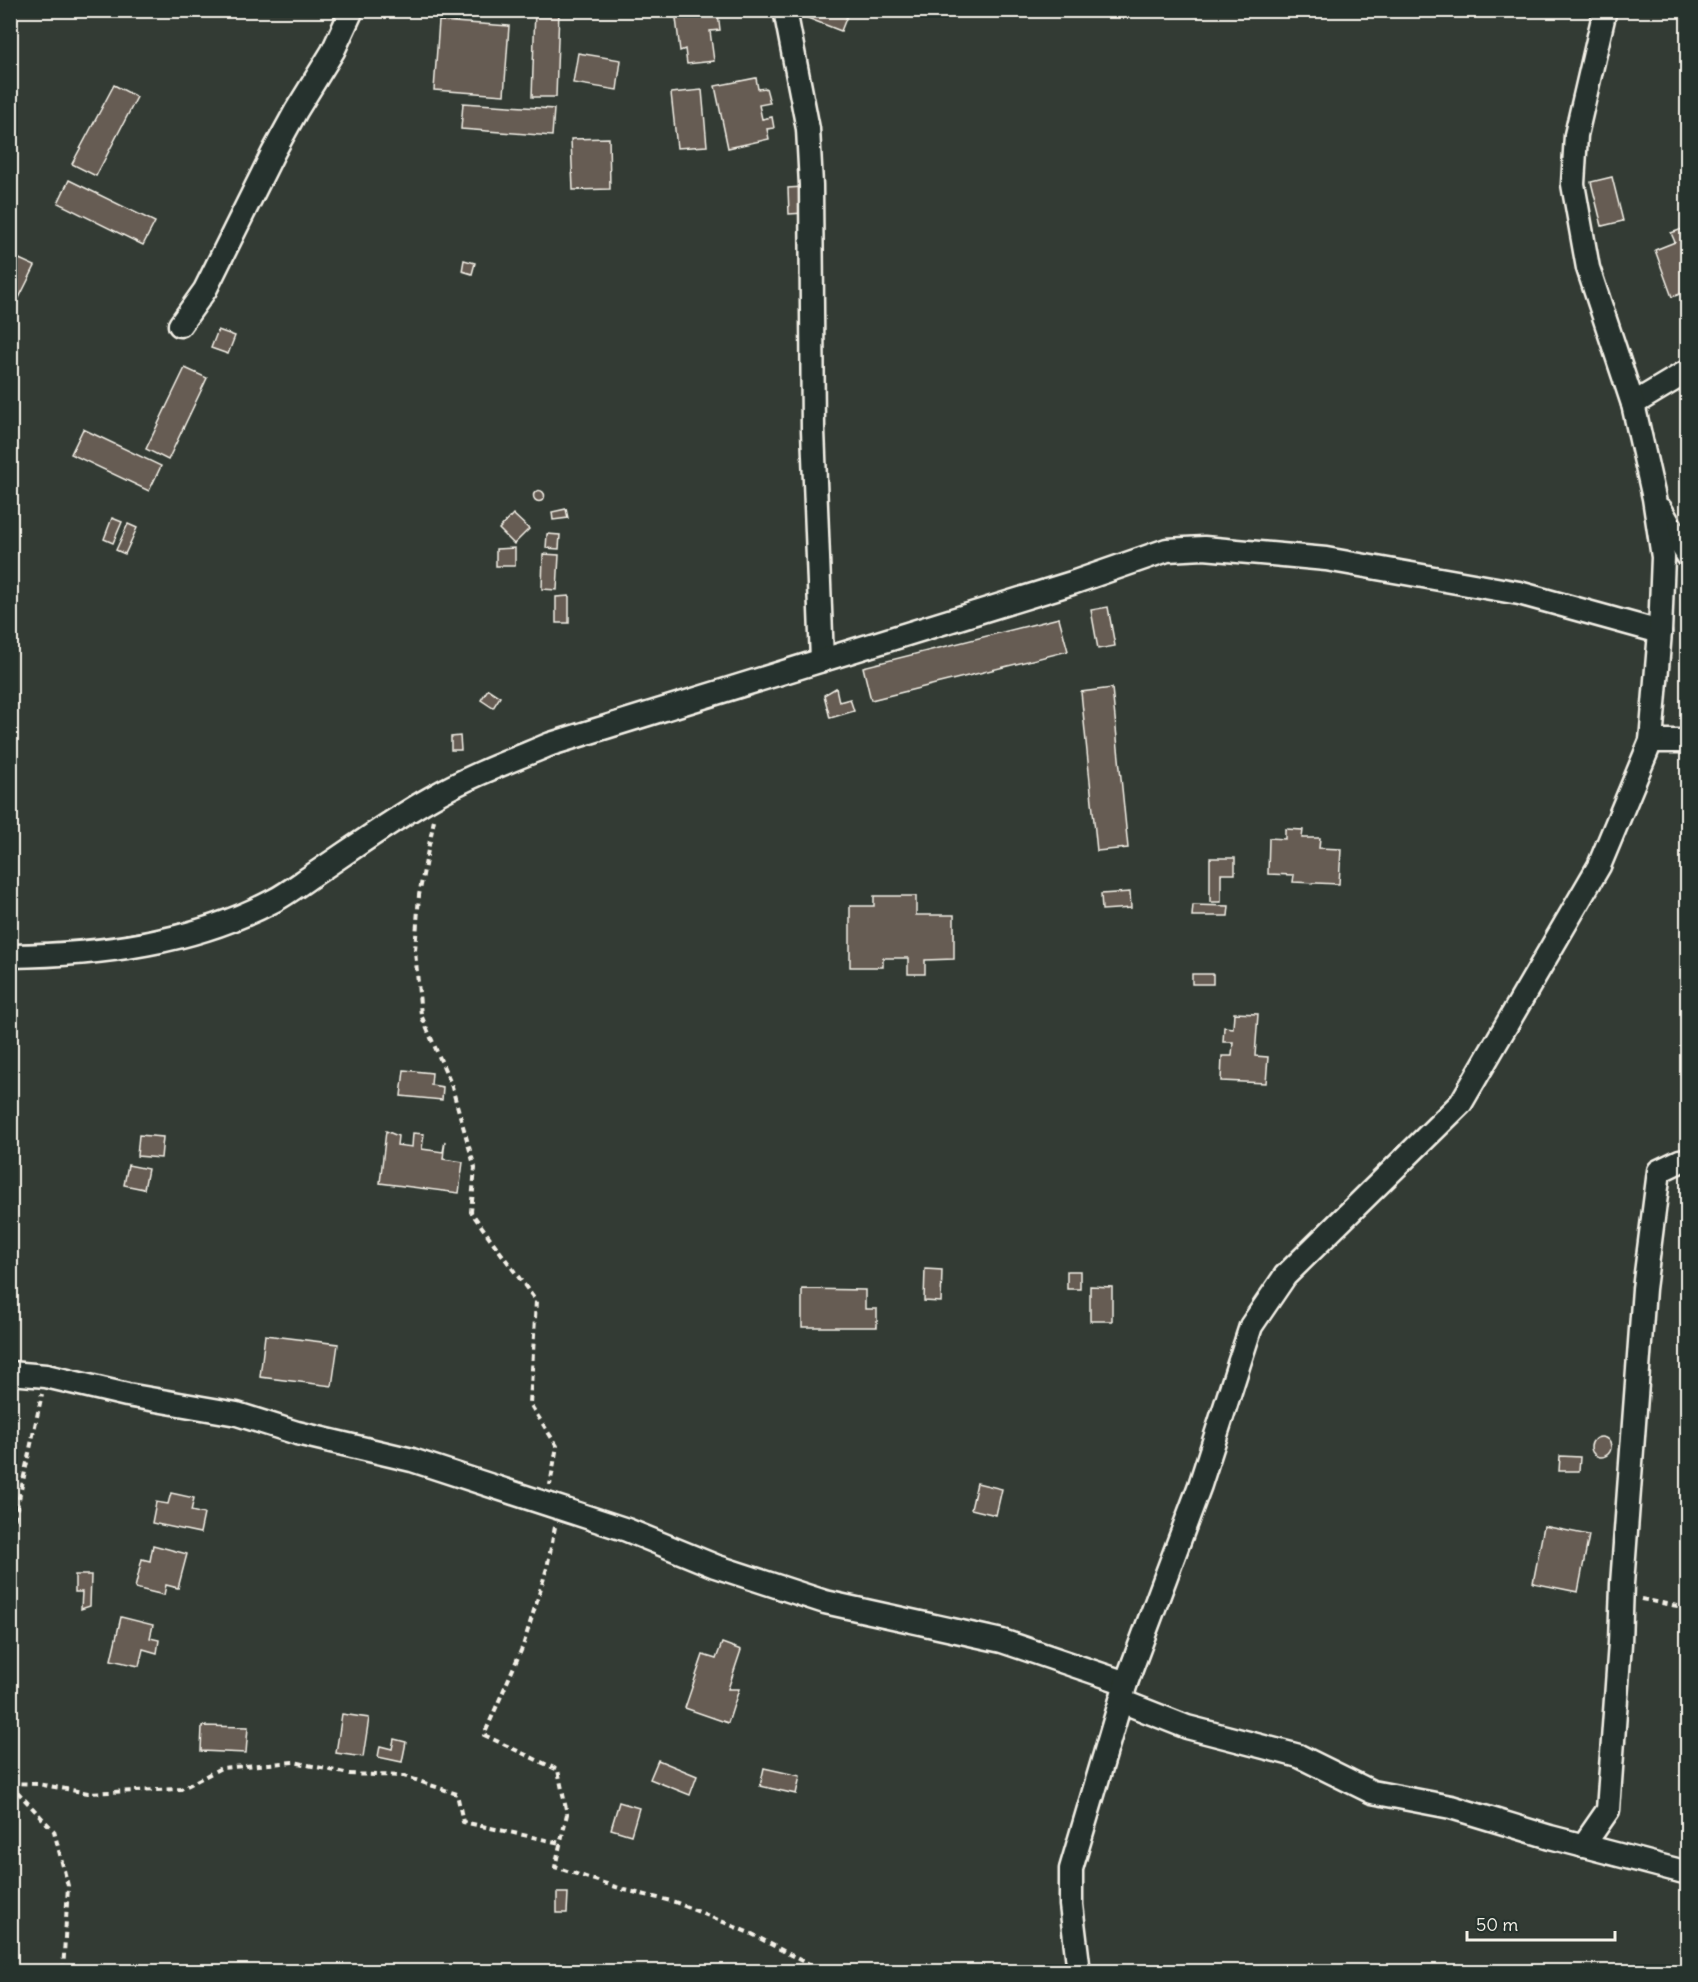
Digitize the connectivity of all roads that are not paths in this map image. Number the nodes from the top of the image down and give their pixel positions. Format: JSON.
{"nodes":[{"id":1,"x":352,"y":10,"type":"edge"},
{"id":2,"x":785,"y":10,"type":"edge"},
{"id":3,"x":1605,"y":10,"type":"edge"},
{"id":4,"x":180,"y":325,"type":"dead end"},
{"id":5,"x":1688,"y":371,"type":"edge"},
{"id":6,"x":1633,"y":404,"type":"junction"},
{"id":7,"x":1654,"y":498,"type":"junction"},
{"id":8,"x":1688,"y":556,"type":"edge"},
{"id":9,"x":1660,"y":632,"type":"junction"},
{"id":10,"x":822,"y":660,"type":"junction"},
{"id":11,"x":1651,"y":741,"type":"junction"},
{"id":12,"x":1688,"y":741,"type":"edge"},
{"id":13,"x":10,"y":956,"type":"edge"},
{"id":14,"x":1688,"y":1160,"type":"edge"},
{"id":15,"x":10,"y":1373,"type":"edge"},
{"id":16,"x":1123,"y":1692,"type":"junction"},
{"id":17,"x":1583,"y":1846,"type":"junction"},
{"id":18,"x":1688,"y":1873,"type":"edge"},
{"id":19,"x":1079,"y":1971,"type":"edge"}],
"edges":[{"from":1,"to":4,"type":"street"},
{"from":2,"to":10,"type":"street"},
{"from":3,"to":6,"type":"street"},
{"from":5,"to":6,"type":"street"},
{"from":6,"to":7,"type":"street"},
{"from":7,"to":8,"type":"street"},
{"from":7,"to":9,"type":"street"},
{"from":9,"to":10,"type":"street"},
{"from":9,"to":11,"type":"street"},
{"from":10,"to":13,"type":"street"},
{"from":11,"to":12,"type":"street"},
{"from":11,"to":16,"type":"street"},
{"from":14,"to":17,"type":"street"},
{"from":15,"to":16,"type":"street"},
{"from":16,"to":17,"type":"street"},
{"from":16,"to":19,"type":"street"},
{"from":17,"to":18,"type":"street"}]}
